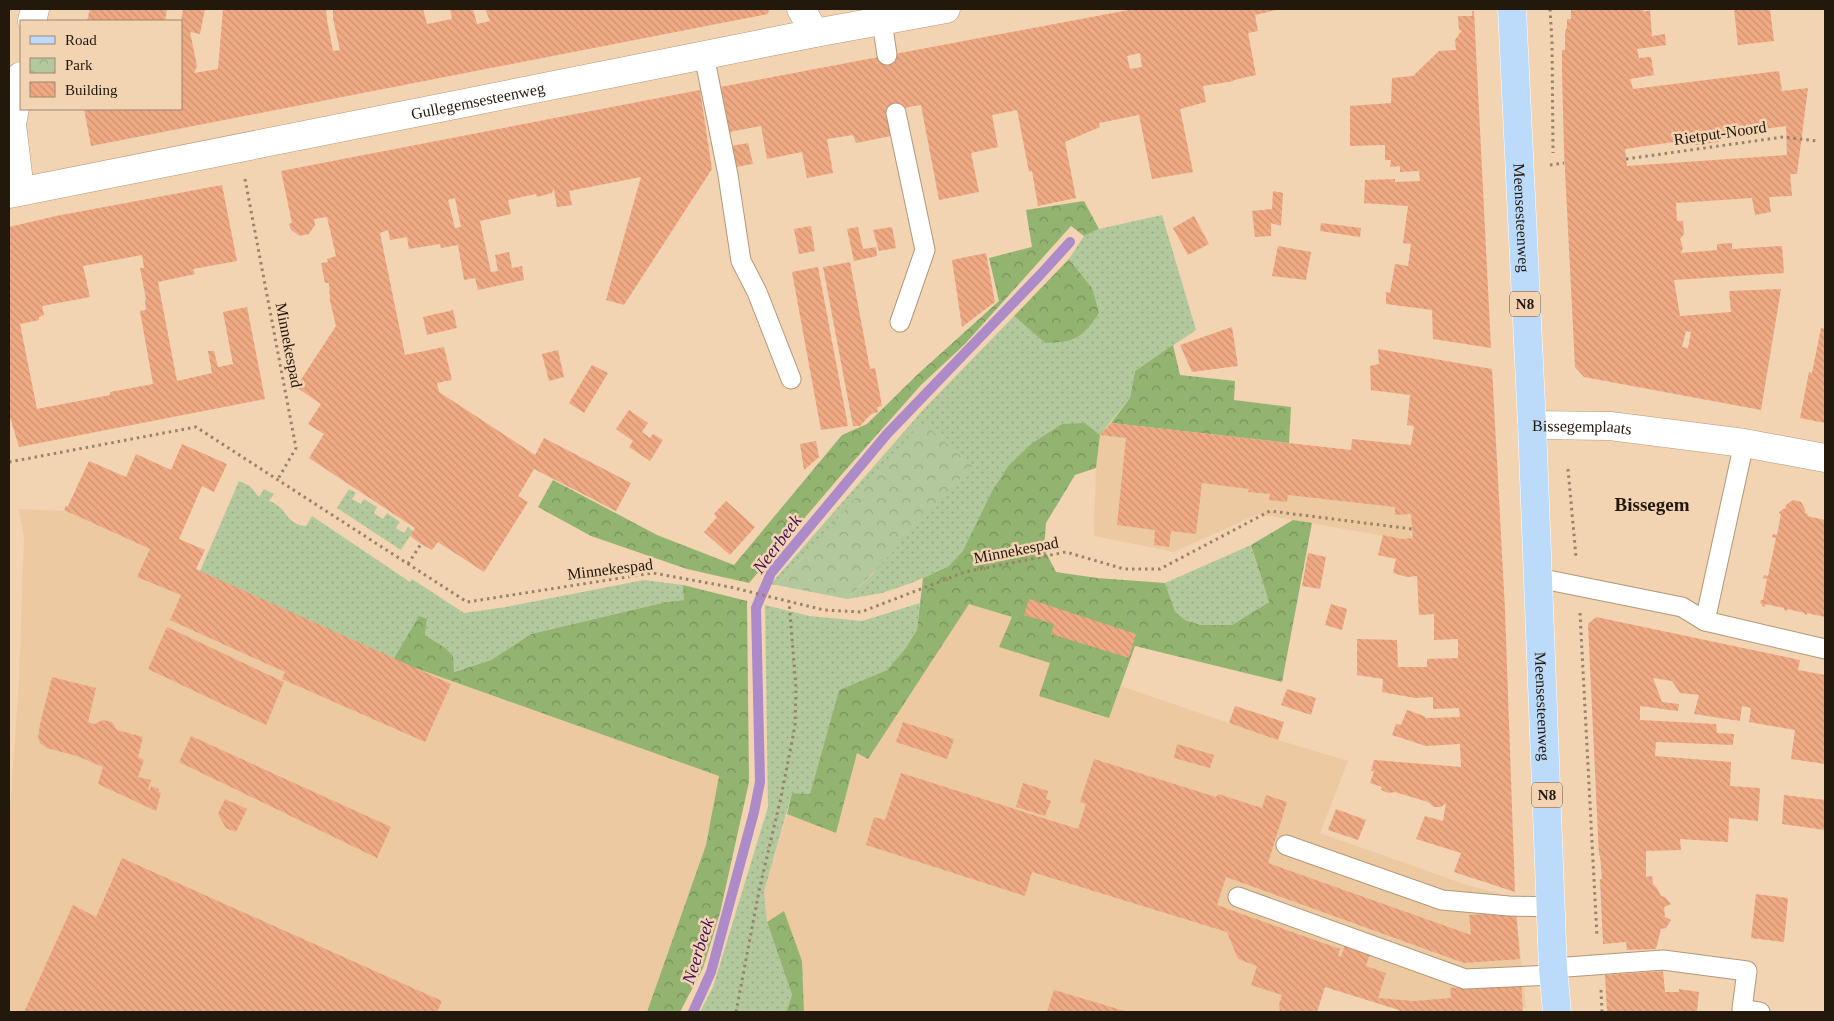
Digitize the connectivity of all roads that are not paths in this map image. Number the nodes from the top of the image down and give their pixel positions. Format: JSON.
{"nodes":[{"id":1,"x":801,"y":9,"type":"edge"},
{"id":2,"x":946,"y":9,"type":"edge"},
{"id":3,"x":1512,"y":9,"type":"edge"},
{"id":4,"x":882,"y":21,"type":"junction"},
{"id":5,"x":815,"y":33,"type":"junction"},
{"id":6,"x":704,"y":55,"type":"junction"},
{"id":7,"x":887,"y":55,"type":"dead end"},
{"id":8,"x":20,"y":81,"type":"edge"},
{"id":9,"x":896,"y":113,"type":"dead end"},
{"id":10,"x":14,"y":192,"type":"edge"},
{"id":11,"x":900,"y":322,"type":"dead end"},
{"id":12,"x":791,"y":379,"type":"dead end"},
{"id":13,"x":1532,"y":425,"type":"junction"},
{"id":14,"x":1744,"y":443,"type":"junction"},
{"id":15,"x":1825,"y":458,"type":"edge"},
{"id":16,"x":1538,"y":578,"type":"junction"},
{"id":17,"x":1705,"y":621,"type":"junction"},
{"id":18,"x":1825,"y":649,"type":"edge"},
{"id":19,"x":1286,"y":845,"type":"dead end"},
{"id":20,"x":1238,"y":897,"type":"dead end"},
{"id":21,"x":1551,"y":907,"type":"junction"},
{"id":22,"x":1554,"y":971,"type":"junction"},
{"id":23,"x":1557,"y":1012,"type":"edge"},
{"id":24,"x":1760,"y":1012,"type":"edge"}],
"edges":[{"from":1,"to":5,"type":"street"},
{"from":2,"to":4,"type":"street","name":"Gullegemsesteenweg"},
{"from":3,"to":13,"type":"main road","name":"Meensesteenweg","number":"N8"},
{"from":4,"to":5,"type":"street","name":"Gullegemsesteenweg"},
{"from":4,"to":7,"type":"lane"},
{"from":5,"to":6,"type":"street","name":"Gullegemsesteenweg"},
{"from":6,"to":10,"type":"street","name":"Gullegemsesteenweg"},
{"from":6,"to":12,"type":"lane"},
{"from":8,"to":10,"type":"street"},
{"from":9,"to":11,"type":"lane"},
{"from":13,"to":14,"type":"street","name":"Bissegemplaats"},
{"from":13,"to":16,"type":"main road","name":"Bissegemplaats","number":"N8"},
{"from":14,"to":15,"type":"street","name":"Bissegemplaats"},
{"from":14,"to":17,"type":"lane"},
{"from":16,"to":17,"type":"lane"},
{"from":16,"to":21,"type":"main road","name":"Meensesteenweg","number":"N8"},
{"from":17,"to":18,"type":"lane"},
{"from":19,"to":21,"type":"lane"},
{"from":20,"to":22,"type":"lane"},
{"from":21,"to":22,"type":"main road","name":"Meensesteenweg","number":"N8"},
{"from":22,"to":23,"type":"main road","name":"Meensesteenweg","number":"N8"},
{"from":22,"to":24,"type":"lane"}]}
